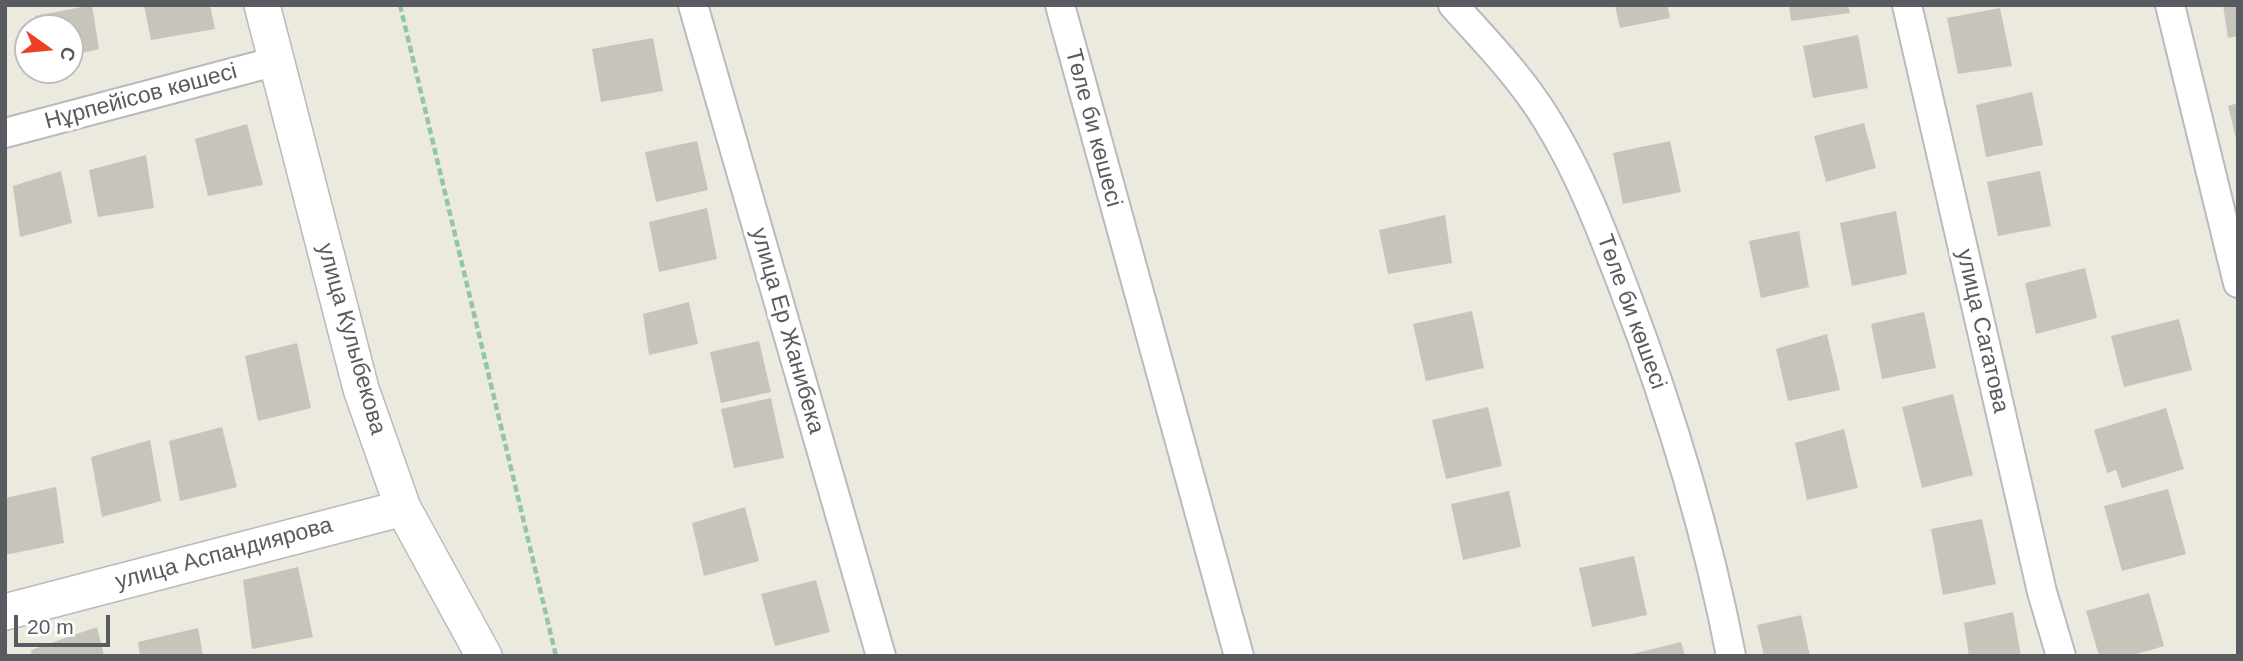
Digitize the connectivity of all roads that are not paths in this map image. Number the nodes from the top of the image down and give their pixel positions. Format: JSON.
{"nodes":[{"id":1,"x":262,"y":5,"type":"edge"},
{"id":2,"x":693,"y":5,"type":"edge"},
{"id":3,"x":1060,"y":5,"type":"edge"},
{"id":4,"x":1453,"y":5,"type":"edge"},
{"id":5,"x":1907,"y":5,"type":"edge"},
{"id":6,"x":2170,"y":5,"type":"edge"},
{"id":7,"x":277,"y":61,"type":"junction"},
{"id":8,"x":5,"y":133,"type":"edge"},
{"id":9,"x":2238,"y":283,"type":"edge"},
{"id":10,"x":403,"y":508,"type":"junction"},
{"id":11,"x":5,"y":612,"type":"edge"},
{"id":12,"x":484,"y":656,"type":"edge"},
{"id":13,"x":881,"y":656,"type":"edge"},
{"id":14,"x":1239,"y":656,"type":"edge"},
{"id":15,"x":1731,"y":656,"type":"edge"},
{"id":16,"x":2061,"y":656,"type":"edge"}],
"edges":[{"from":1,"to":7,"type":"street","name":"улица Кулыбекова"},
{"from":2,"to":13,"type":"street","name":"улица Ер Жанибека"},
{"from":3,"to":14,"type":"street","name":"Төле би көшесі"},
{"from":4,"to":15,"type":"street","name":"Төле би көшесі"},
{"from":5,"to":16,"type":"street","name":"улица Сагатова"},
{"from":6,"to":9,"type":"street"},
{"from":7,"to":8,"type":"street","name":"Нұрпейісов көшесі"},
{"from":7,"to":10,"type":"street","name":"улица Кулыбекова"},
{"from":10,"to":11,"type":"street","name":"улица Аспандиярова"},
{"from":10,"to":12,"type":"street","name":"улица Кулыбекова"}]}
